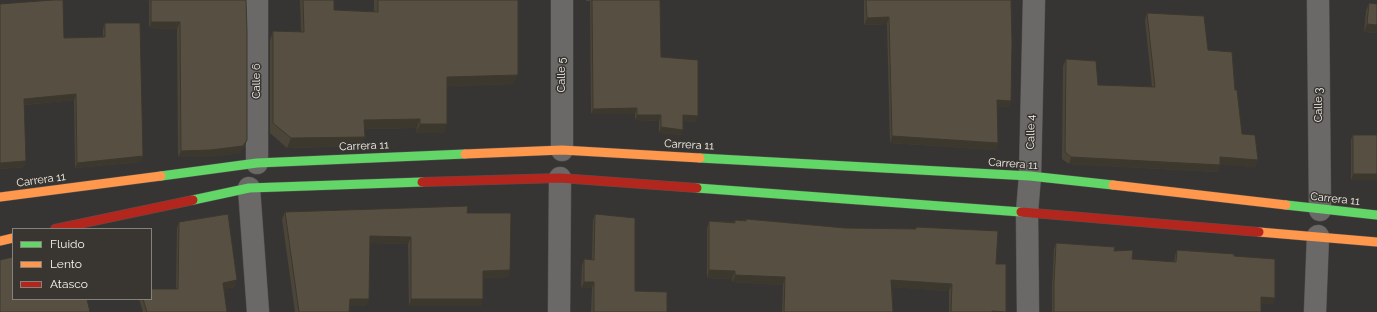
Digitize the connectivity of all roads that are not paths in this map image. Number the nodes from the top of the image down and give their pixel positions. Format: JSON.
{"nodes":[{"id":1,"x":257,"y":0,"type":"edge"},
{"id":2,"x":562,"y":0,"type":"edge"},
{"id":3,"x":1034,"y":0,"type":"edge"},
{"id":4,"x":1318,"y":0,"type":"edge"},
{"id":5,"x":562,"y":150,"type":"junction"},
{"id":6,"x":257,"y":163,"type":"junction"},
{"id":7,"x":1030,"y":176,"type":"junction"},
{"id":8,"x":560,"y":178,"type":"junction"},
{"id":9,"x":249,"y":188,"type":"junction"},
{"id":10,"x":0,"y":197,"type":"edge"},
{"id":11,"x":1320,"y":210,"type":"junction"},
{"id":12,"x":1027,"y":212,"type":"junction"},
{"id":13,"x":1377,"y":215,"type":"edge"},
{"id":14,"x":60,"y":228,"type":"edge"},
{"id":15,"x":1318,"y":236,"type":"junction"},
{"id":16,"x":12,"y":238,"type":"edge"},
{"id":17,"x":0,"y":241,"type":"edge"},
{"id":18,"x":1377,"y":242,"type":"edge"},
{"id":19,"x":258,"y":312,"type":"edge"},
{"id":20,"x":559,"y":312,"type":"edge"},
{"id":21,"x":1028,"y":312,"type":"edge"},
{"id":22,"x":1315,"y":312,"type":"edge"}],
"edges":[{"from":1,"to":6,"type":"street","name":"Calle 6"},
{"from":2,"to":5,"type":"street","name":"Calle 5"},
{"from":3,"to":7,"type":"street","name":"Calle 4"},
{"from":4,"to":11,"type":"street","name":"Calle 3"},
{"from":5,"to":6,"type":"main road","name":"Carrera 11"},
{"from":5,"to":7,"type":"main road","name":"Carrera 11"},
{"from":6,"to":10,"type":"main road","name":"Carrera 11"},
{"from":7,"to":11,"type":"main road","name":"Carrera 11"},
{"from":7,"to":12,"type":"street","name":"Calle 4"},
{"from":8,"to":9,"type":"main road"},
{"from":8,"to":12,"type":"main road"},
{"from":8,"to":20,"type":"street"},
{"from":9,"to":14,"type":"main road"},
{"from":9,"to":19,"type":"street"},
{"from":11,"to":13,"type":"main road","name":"Carrera 11"},
{"from":12,"to":15,"type":"main road"},
{"from":12,"to":21,"type":"street","name":"Calle 4"},
{"from":15,"to":18,"type":"main road"},
{"from":15,"to":22,"type":"street"},
{"from":16,"to":17,"type":"main road"}]}
